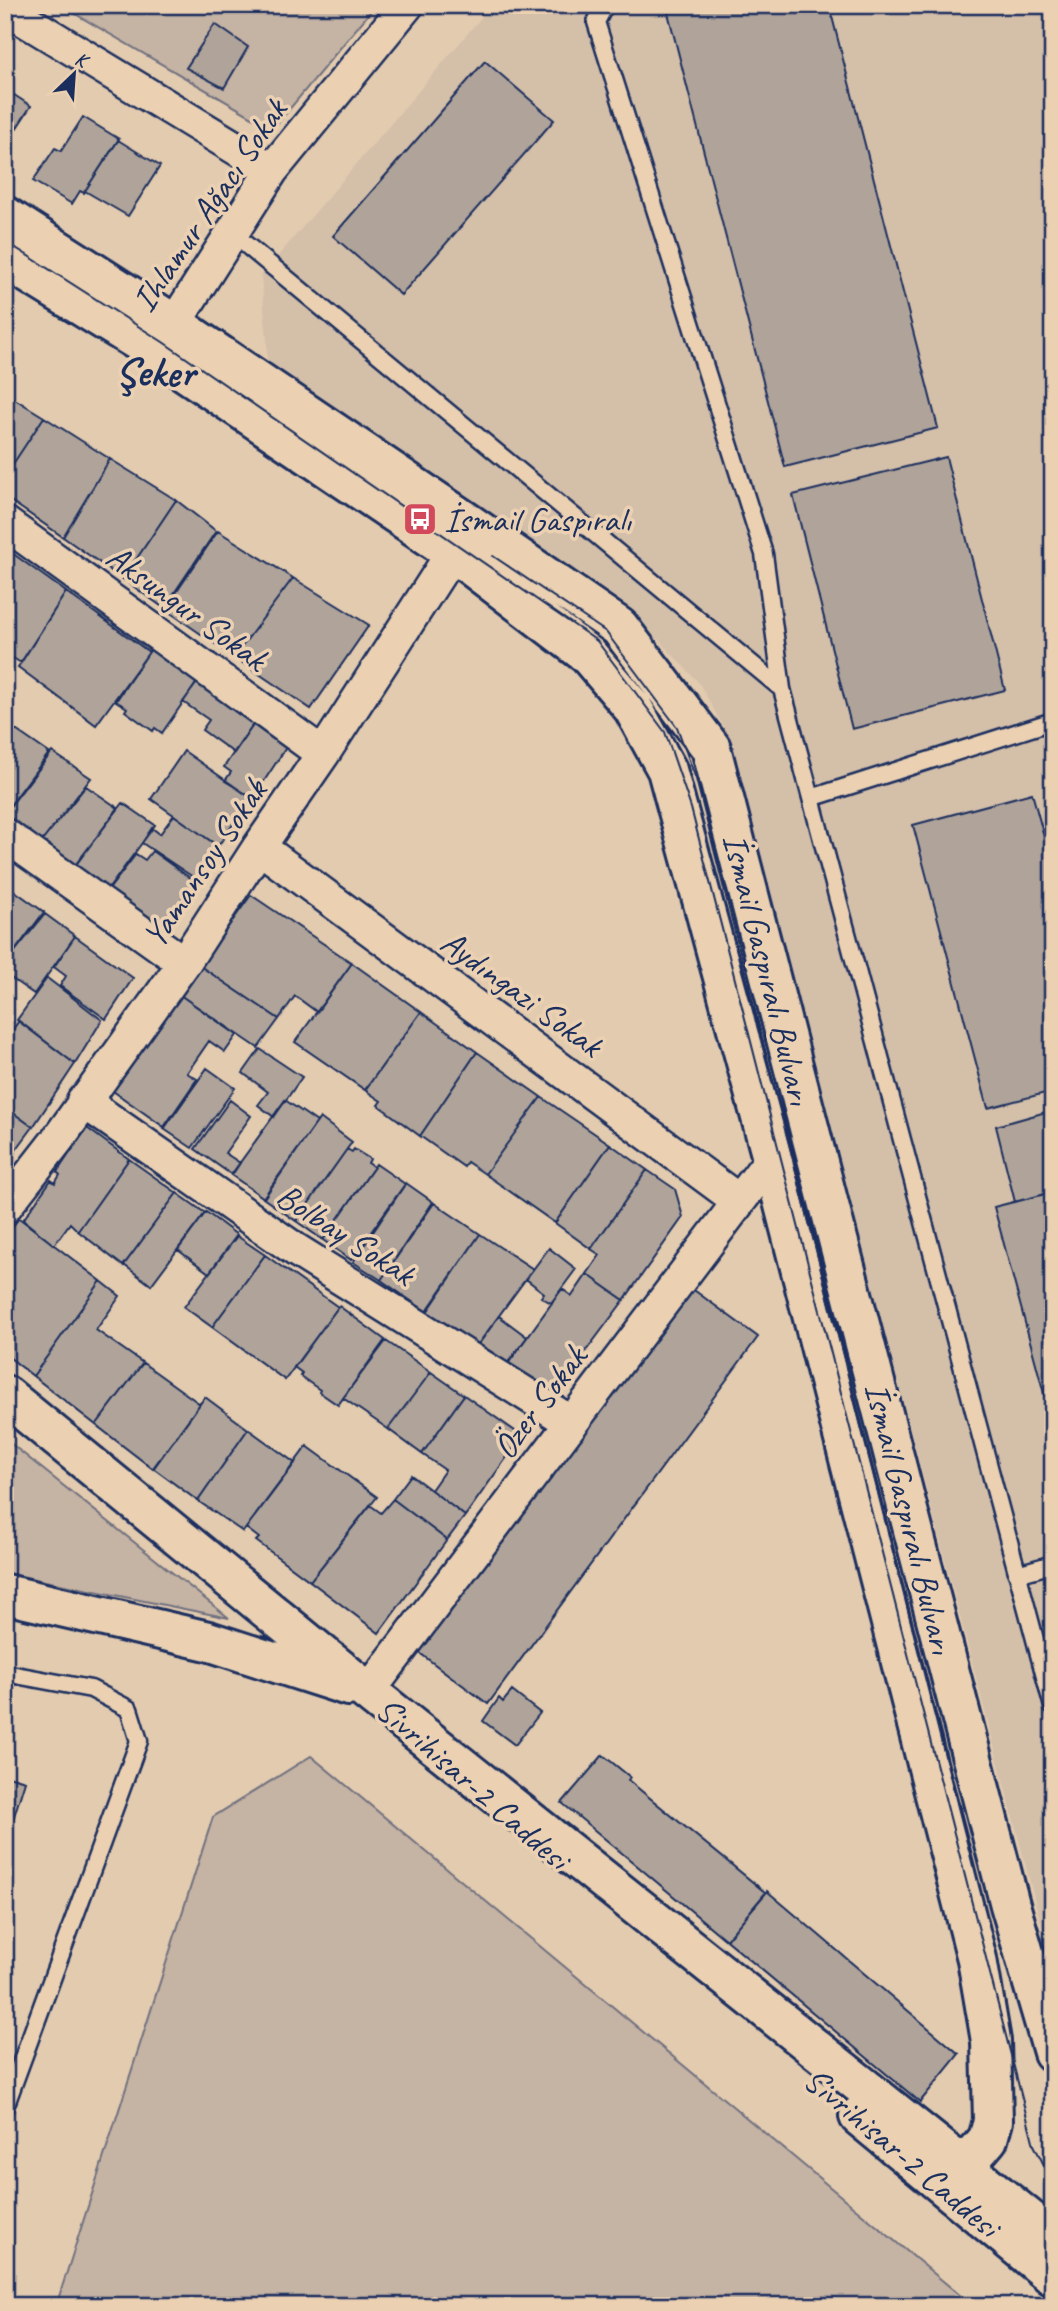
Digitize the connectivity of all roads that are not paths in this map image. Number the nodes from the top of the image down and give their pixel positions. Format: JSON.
{"nodes":[{"id":1,"x":407,"y":5,"type":"edge"},
{"id":2,"x":605,"y":5,"type":"edge"},
{"id":3,"x":5,"y":8,"type":"edge"},
{"id":4,"x":272,"y":170,"type":"junction"},
{"id":5,"x":5,"y":216,"type":"edge"},
{"id":6,"x":232,"y":233,"type":"junction"},
{"id":7,"x":5,"y":259,"type":"edge"},
{"id":8,"x":165,"y":338,"type":"junction"},
{"id":9,"x":5,"y":523,"type":"edge"},
{"id":10,"x":453,"y":552,"type":"junction"},
{"id":11,"x":782,"y":689,"type":"junction"},
{"id":12,"x":1053,"y":721,"type":"edge"},
{"id":13,"x":323,"y":754,"type":"junction"},
{"id":14,"x":811,"y":798,"type":"junction"},
{"id":15,"x":5,"y":835,"type":"edge"},
{"id":16,"x":259,"y":847,"type":"junction"},
{"id":17,"x":184,"y":963,"type":"junction"},
{"id":18,"x":83,"y":1101,"type":"junction"},
{"id":19,"x":772,"y":1158,"type":"junction"},
{"id":20,"x":15,"y":1173,"type":"edge"},
{"id":21,"x":739,"y":1201,"type":"junction"},
{"id":22,"x":5,"y":1207,"type":"edge"},
{"id":23,"x":5,"y":1395,"type":"edge"},
{"id":24,"x":572,"y":1423,"type":"junction"},
{"id":25,"x":1053,"y":1564,"type":"edge"},
{"id":26,"x":1017,"y":1574,"type":"junction"},
{"id":27,"x":5,"y":1594,"type":"edge"},
{"id":28,"x":5,"y":1673,"type":"edge"},
{"id":29,"x":368,"y":1692,"type":"junction"},
{"id":30,"x":1053,"y":1707,"type":"edge"},
{"id":31,"x":1053,"y":2052,"type":"edge"},
{"id":32,"x":5,"y":2107,"type":"edge"},
{"id":33,"x":954,"y":2160,"type":"junction"},
{"id":34,"x":1053,"y":2238,"type":"edge"},
{"id":35,"x":1053,"y":2276,"type":"edge"}],
"edges":[{"from":1,"to":4,"type":"street","name":"Ihlamur Ağacı Sokak"},
{"from":2,"to":11,"type":"lane"},
{"from":3,"to":4,"type":"street"},
{"from":4,"to":6,"type":"street","name":"Ihlamur Ağacı Sokak"},
{"from":5,"to":8,"type":"main road","name":"İsmail Gaspıralı Bulvarı"},
{"from":6,"to":8,"type":"street","name":"Ihlamur Ağacı Sokak"},
{"from":6,"to":11,"type":"lane"},
{"from":7,"to":8,"type":"main road"},
{"from":8,"to":10,"type":"main road"},
{"from":8,"to":31,"type":"main road","name":"İsmail Gaspıralı Bulvarı"},
{"from":9,"to":13,"type":"street","name":"Aksungur Sokak"},
{"from":10,"to":13,"type":"street","name":"Yamansoy Sokak"},
{"from":10,"to":19,"type":"main road"},
{"from":11,"to":14,"type":"lane"},
{"from":12,"to":14,"type":"lane"},
{"from":13,"to":16,"type":"street","name":"Yamansoy Sokak"},
{"from":14,"to":26,"type":"lane"},
{"from":15,"to":17,"type":"street"},
{"from":16,"to":17,"type":"street","name":"Yamansoy Sokak"},
{"from":16,"to":21,"type":"street","name":"Aydıngazi Sokak"},
{"from":17,"to":18,"type":"street","name":"Yamansoy Sokak"},
{"from":18,"to":20,"type":"street","name":"Yamansoy Sokak"},
{"from":18,"to":24,"type":"street","name":"Bolbay Sokak"},
{"from":19,"to":21,"type":"street","name":"Özer Sokak"},
{"from":19,"to":33,"type":"main road"},
{"from":20,"to":22,"type":"street","name":"Yamansoy Sokak"},
{"from":21,"to":24,"type":"street","name":"Özer Sokak"},
{"from":23,"to":29,"type":"main road"},
{"from":24,"to":29,"type":"street","name":"Özer Sokak"},
{"from":25,"to":26,"type":"lane"},
{"from":26,"to":30,"type":"lane"},
{"from":27,"to":29,"type":"main road"},
{"from":28,"to":32,"type":"lane"},
{"from":29,"to":33,"type":"main road","name":"Sivrihisar-2 Caddesi"},
{"from":29,"to":35,"type":"main road","name":"Sivrihisar-2 Caddesi"},
{"from":33,"to":34,"type":"main road","name":"Sivrihisar-2 Caddesi"}]}
